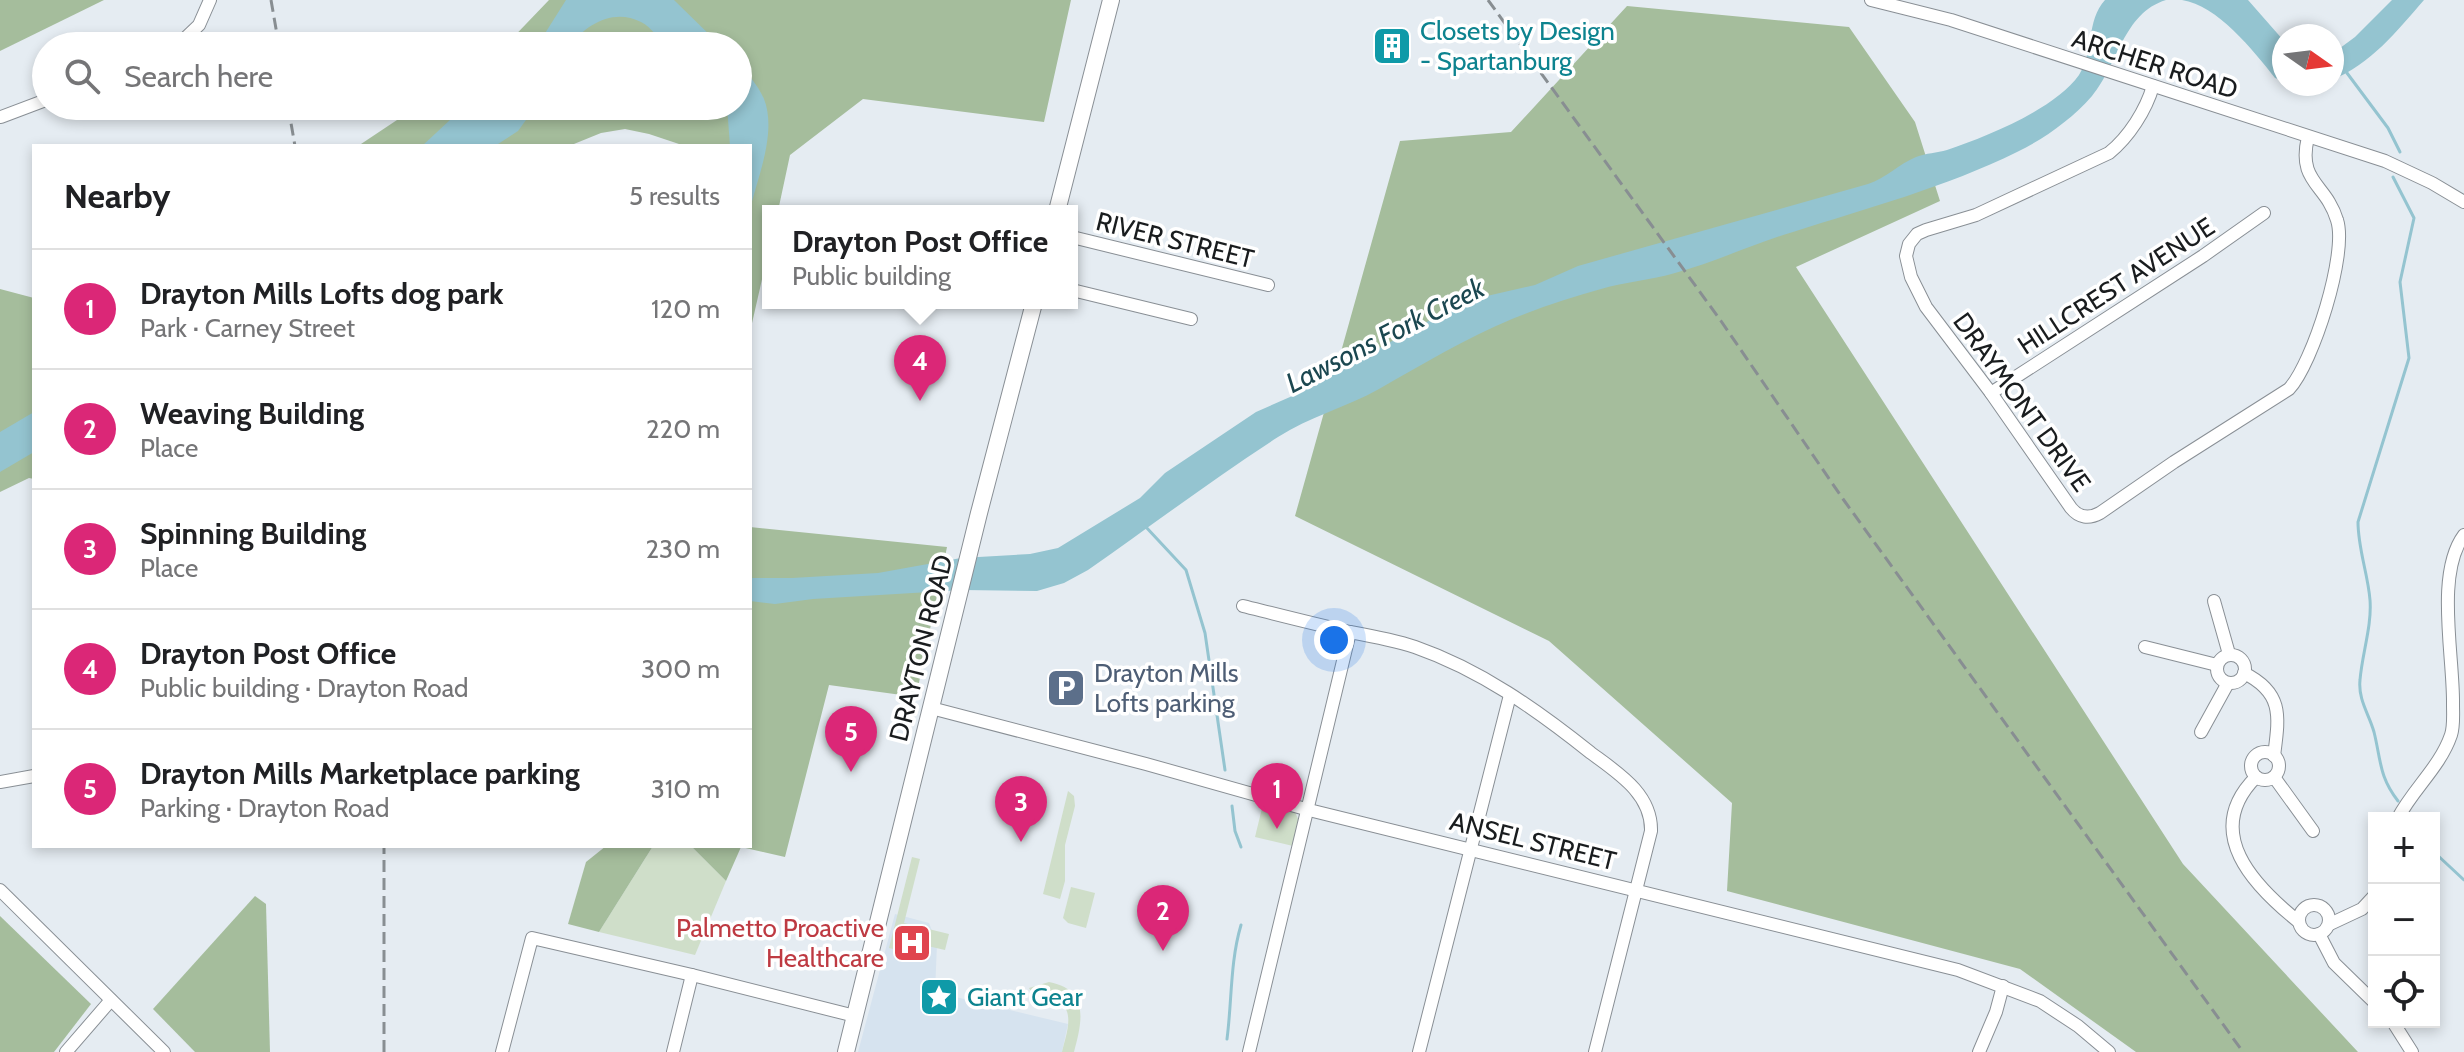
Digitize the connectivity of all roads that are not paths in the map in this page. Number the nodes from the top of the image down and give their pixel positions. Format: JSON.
{"nodes":[{"id":1,"x":210,"y":0,"type":"edge"},
{"id":2,"x":1111,"y":0,"type":"edge"},
{"id":3,"x":1871,"y":0,"type":"edge"},
{"id":4,"x":192,"y":32,"type":"edge"},
{"id":5,"x":2153,"y":86,"type":"junction"},
{"id":6,"x":32,"y":105,"type":"edge"},
{"id":7,"x":1,"y":117,"type":"edge"},
{"id":8,"x":2308,"y":137,"type":"junction"},
{"id":9,"x":2464,"y":202,"type":"edge"},
{"id":10,"x":1059,"y":205,"type":"edge"},
{"id":11,"x":2264,"y":213,"type":"dead end"},
{"id":12,"x":1078,"y":238,"type":"edge"},
{"id":13,"x":1268,"y":285,"type":"dead end"},
{"id":14,"x":1078,"y":291,"type":"edge"},
{"id":15,"x":1032,"y":309,"type":"edge"},
{"id":16,"x":1191,"y":319,"type":"dead end"},
{"id":17,"x":1991,"y":393,"type":"junction"},
{"id":18,"x":2464,"y":535,"type":"edge"},
{"id":19,"x":2214,"y":601,"type":"dead end"},
{"id":20,"x":1243,"y":606,"type":"dead end"},
{"id":21,"x":1350,"y":632,"type":"junction"},
{"id":22,"x":2145,"y":647,"type":"dead end"},
{"id":23,"x":2229,"y":654,"type":"junction"},
{"id":24,"x":2217,"y":665,"type":"junction"},
{"id":25,"x":2244,"y":673,"type":"junction"},
{"id":26,"x":2228,"y":683,"type":"junction"},
{"id":27,"x":1510,"y":695,"type":"junction"},
{"id":28,"x":931,"y":708,"type":"junction"},
{"id":29,"x":2201,"y":732,"type":"dead end"},
{"id":30,"x":2274,"y":756,"type":"junction"},
{"id":31,"x":32,"y":776,"type":"edge"},
{"id":32,"x":2256,"y":777,"type":"junction"},
{"id":33,"x":2274,"y":777,"type":"junction"},
{"id":34,"x":0,"y":782,"type":"edge"},
{"id":35,"x":1309,"y":810,"type":"junction"},
{"id":36,"x":2401,"y":812,"type":"edge"},
{"id":37,"x":2313,"y":831,"type":"dead end"},
{"id":38,"x":1471,"y":849,"type":"junction"},
{"id":39,"x":1636,"y":889,"type":"junction"},
{"id":40,"x":0,"y":890,"type":"edge"},
{"id":41,"x":2368,"y":902,"type":"edge"},
{"id":42,"x":2299,"y":922,"type":"junction"},
{"id":43,"x":2330,"y":924,"type":"junction"},
{"id":44,"x":2319,"y":934,"type":"junction"},
{"id":45,"x":692,"y":975,"type":"junction"},
{"id":46,"x":2003,"y":986,"type":"junction"},
{"id":47,"x":2368,"y":996,"type":"edge"},
{"id":48,"x":111,"y":1000,"type":"junction"},
{"id":49,"x":855,"y":1016,"type":"junction"},
{"id":50,"x":2397,"y":1028,"type":"edge"},
{"id":51,"x":66,"y":1052,"type":"edge"},
{"id":52,"x":164,"y":1052,"type":"edge"},
{"id":53,"x":502,"y":1052,"type":"edge"},
{"id":54,"x":673,"y":1052,"type":"edge"},
{"id":55,"x":846,"y":1052,"type":"edge"},
{"id":56,"x":1249,"y":1052,"type":"edge"},
{"id":57,"x":1419,"y":1052,"type":"edge"},
{"id":58,"x":1595,"y":1052,"type":"edge"},
{"id":59,"x":1979,"y":1052,"type":"edge"},
{"id":60,"x":2109,"y":1052,"type":"edge"},
{"id":61,"x":2412,"y":1052,"type":"edge"}],
"edges":[{"from":1,"to":4,"type":"street"},
{"from":2,"to":10,"type":"main road"},
{"from":3,"to":5,"type":"street","name":"ARCHER ROAD"},
{"from":5,"to":8,"type":"street","name":"ARCHER ROAD"},
{"from":5,"to":17,"type":"street","name":"DRAYMONT DRIVE"},
{"from":6,"to":7,"type":"street"},
{"from":8,"to":9,"type":"street","name":"ARCHER ROAD"},
{"from":8,"to":17,"type":"street","name":"DRAYMONT DRIVE"},
{"from":11,"to":17,"type":"street","name":"HILLCREST AVENUE"},
{"from":12,"to":13,"type":"street","name":"RIVER STREET"},
{"from":14,"to":16,"type":"street"},
{"from":15,"to":28,"type":"main road","name":"DRAYTON ROAD"},
{"from":18,"to":36,"type":"street"},
{"from":19,"to":23,"type":"street"},
{"from":20,"to":21,"type":"street"},
{"from":21,"to":27,"type":"street"},
{"from":21,"to":35,"type":"street"},
{"from":22,"to":24,"type":"street"},
{"from":23,"to":24,"type":"street"},
{"from":23,"to":25,"type":"street"},
{"from":24,"to":26,"type":"street"},
{"from":25,"to":26,"type":"street"},
{"from":25,"to":30,"type":"street"},
{"from":26,"to":29,"type":"street"},
{"from":27,"to":38,"type":"street"},
{"from":27,"to":39,"type":"street"},
{"from":28,"to":35,"type":"street","name":"ANSEL STREET"},
{"from":28,"to":49,"type":"main road","name":"DRAYTON ROAD"},
{"from":30,"to":32,"type":"street"},
{"from":30,"to":33,"type":"street"},
{"from":31,"to":34,"type":"street"},
{"from":32,"to":33,"type":"street"},
{"from":32,"to":42,"type":"street"},
{"from":33,"to":37,"type":"street"},
{"from":35,"to":38,"type":"street","name":"ANSEL STREET"},
{"from":35,"to":56,"type":"street"},
{"from":38,"to":39,"type":"street","name":"ANSEL STREET"},
{"from":38,"to":57,"type":"street"},
{"from":39,"to":46,"type":"street","name":"ANSEL STREET"},
{"from":39,"to":58,"type":"street"},
{"from":40,"to":48,"type":"street"},
{"from":41,"to":43,"type":"street"},
{"from":42,"to":43,"type":"street"},
{"from":42,"to":44,"type":"street"},
{"from":43,"to":44,"type":"street"},
{"from":44,"to":47,"type":"street"},
{"from":45,"to":49,"type":"street"},
{"from":45,"to":53,"type":"street"},
{"from":45,"to":54,"type":"street"},
{"from":46,"to":59,"type":"street"},
{"from":46,"to":60,"type":"street","name":"ANSEL STREET"},
{"from":48,"to":51,"type":"street"},
{"from":48,"to":52,"type":"street"},
{"from":49,"to":55,"type":"main road","name":"DRAYTON ROAD"},
{"from":50,"to":61,"type":"street"}]}
